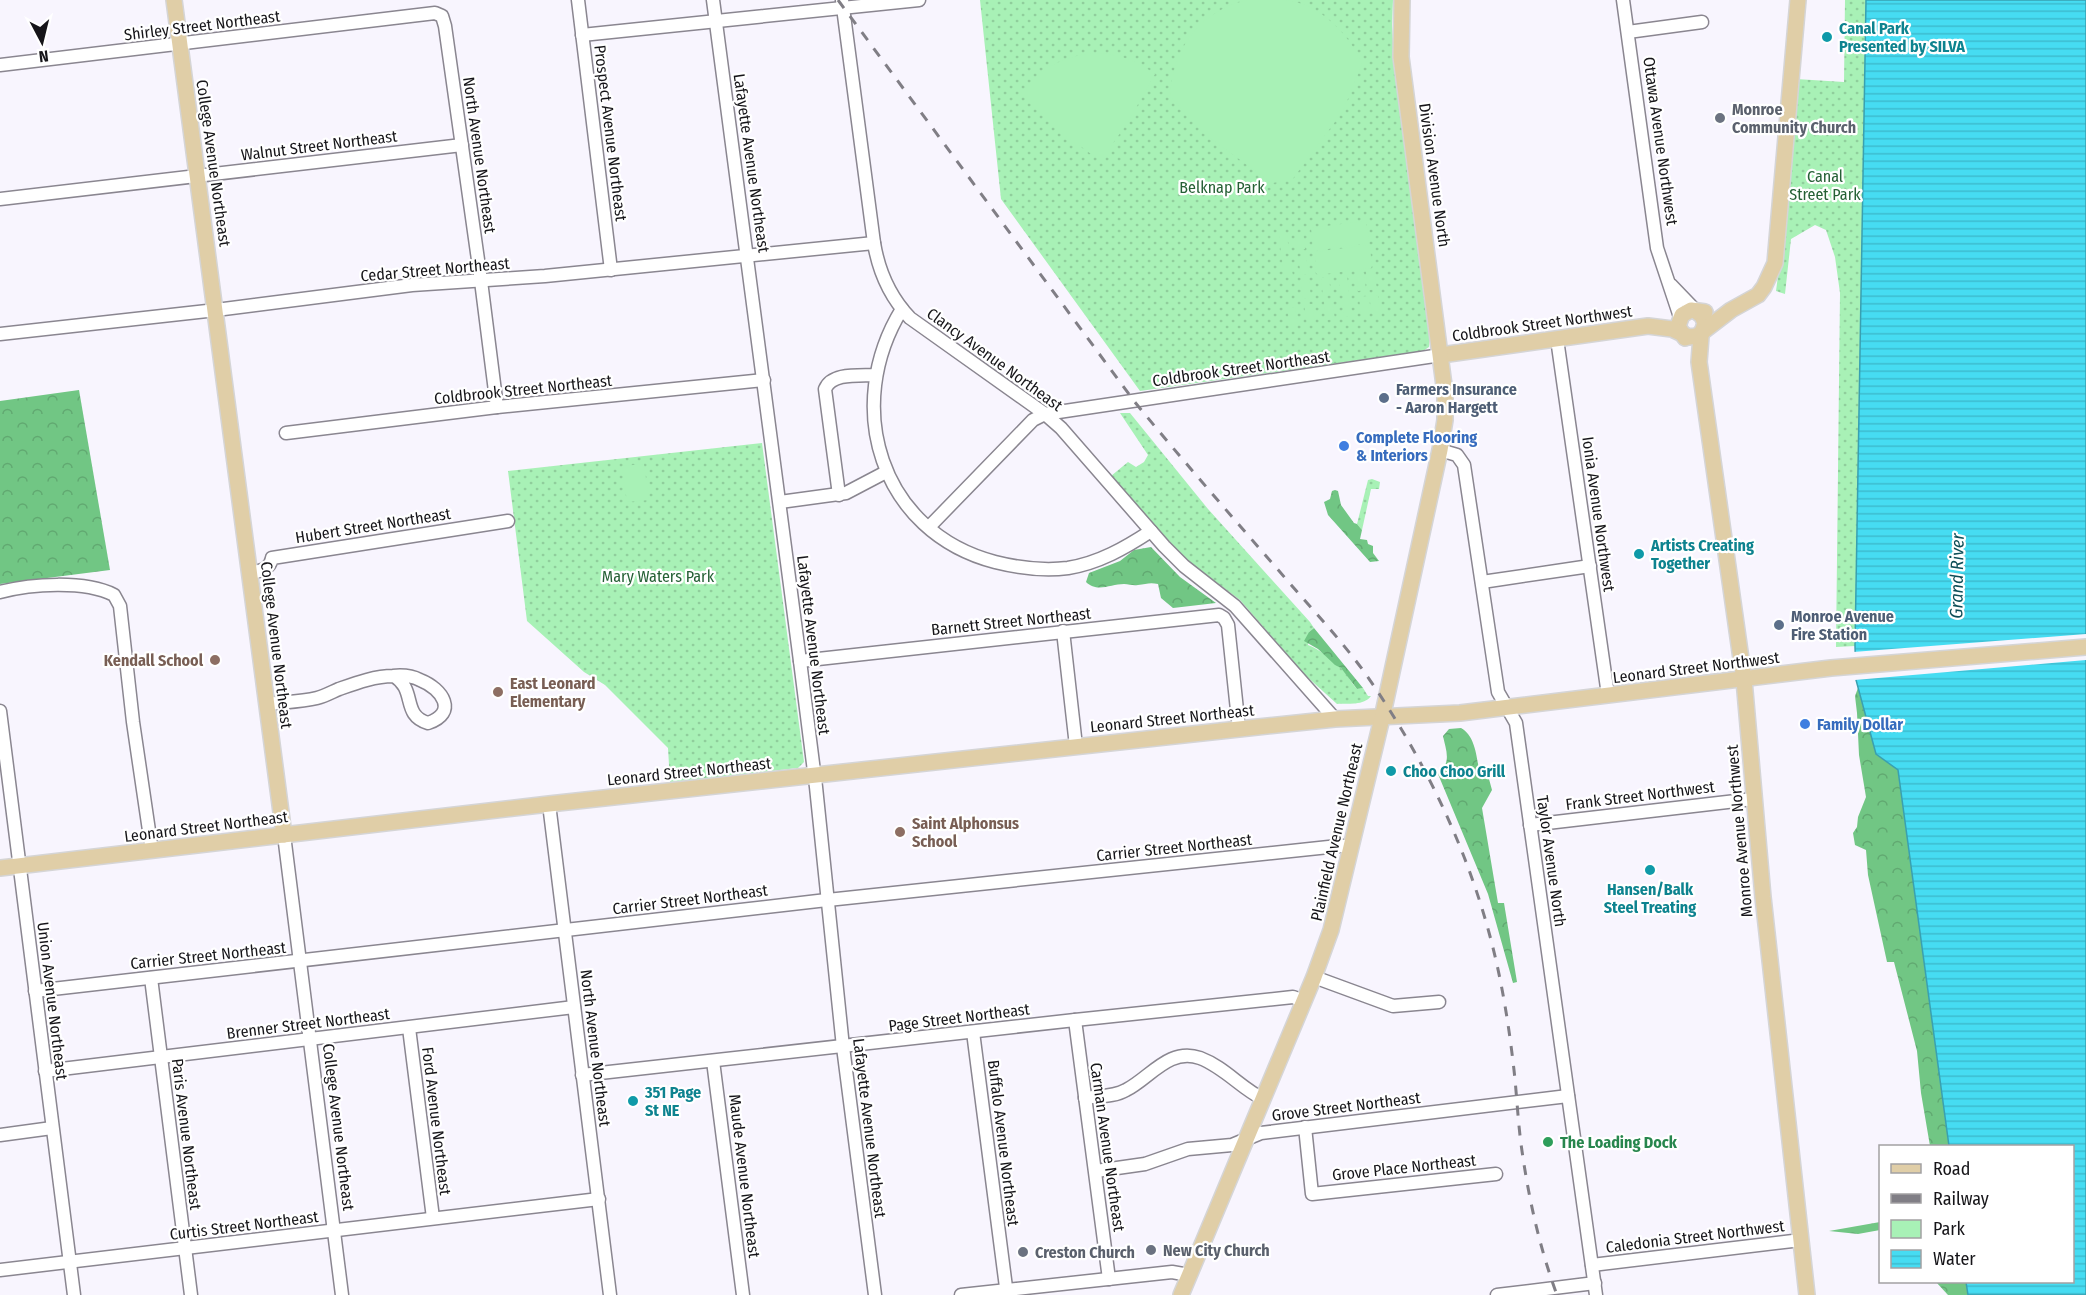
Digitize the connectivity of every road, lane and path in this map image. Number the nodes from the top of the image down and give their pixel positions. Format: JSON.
{"nodes":[{"id":1,"x":174,"y":0,"type":"edge"},
{"id":2,"x":578,"y":0,"type":"edge"},
{"id":3,"x":713,"y":0,"type":"edge"},
{"id":4,"x":919,"y":0,"type":"edge"},
{"id":5,"x":1401,"y":0,"type":"edge"},
{"id":6,"x":1623,"y":0,"type":"edge"},
{"id":7,"x":1790,"y":0,"type":"edge"},
{"id":8,"x":1798,"y":0,"type":"edge"},
{"id":9,"x":843,"y":4,"type":"edge"},
{"id":10,"x":442,"y":16,"type":"joint"},
{"id":11,"x":716,"y":21,"type":"junction"},
{"id":12,"x":1702,"y":22,"type":"dead end"},
{"id":13,"x":1628,"y":32,"type":"junction"},
{"id":14,"x":582,"y":35,"type":"junction"},
{"id":15,"x":180,"y":45,"type":"junction"},
{"id":16,"x":0,"y":66,"type":"edge"},
{"id":17,"x":462,"y":145,"type":"junction"},
{"id":18,"x":198,"y":177,"type":"junction"},
{"id":19,"x":0,"y":199,"type":"edge"},
{"id":20,"x":874,"y":243,"type":"junction"},
{"id":21,"x":748,"y":256,"type":"junction"},
{"id":22,"x":611,"y":270,"type":"junction"},
{"id":23,"x":1768,"y":275,"type":"junction"},
{"id":24,"x":482,"y":281,"type":"junction"},
{"id":25,"x":1670,"y":284,"type":"junction"},
{"id":26,"x":902,"y":309,"type":"junction"},
{"id":27,"x":216,"y":310,"type":"junction"},
{"id":28,"x":1731,"y":310,"type":"junction"},
{"id":29,"x":1696,"y":311,"type":"junction"},
{"id":30,"x":1680,"y":316,"type":"junction"},
{"id":31,"x":1648,"y":326,"type":"junction"},
{"id":32,"x":1702,"y":332,"type":"junction"},
{"id":33,"x":1682,"y":333,"type":"junction"},
{"id":34,"x":0,"y":334,"type":"edge"},
{"id":35,"x":1557,"y":339,"type":"junction"},
{"id":36,"x":1441,"y":355,"type":"junction"},
{"id":37,"x":1699,"y":364,"type":"junction"},
{"id":38,"x":876,"y":375,"type":"junction"},
{"id":39,"x":764,"y":380,"type":"junction"},
{"id":40,"x":497,"y":407,"type":"junction"},
{"id":41,"x":1045,"y":414,"type":"junction"},
{"id":42,"x":286,"y":433,"type":"dead end"},
{"id":43,"x":1440,"y":450,"type":"junction"},
{"id":44,"x":885,"y":472,"type":"junction"},
{"id":45,"x":839,"y":495,"type":"junction"},
{"id":46,"x":780,"y":502,"type":"junction"},
{"id":47,"x":508,"y":521,"type":"dead end"},
{"id":48,"x":929,"y":527,"type":"junction"},
{"id":49,"x":1151,"y":531,"type":"junction"},
{"id":50,"x":1590,"y":566,"type":"junction"},
{"id":51,"x":249,"y":573,"type":"junction"},
{"id":52,"x":1482,"y":582,"type":"junction"},
{"id":53,"x":0,"y":592,"type":"edge"},
{"id":54,"x":1063,"y":631,"type":"junction"},
{"id":55,"x":2086,"y":647,"type":"edge"},
{"id":56,"x":800,"y":661,"type":"junction"},
{"id":57,"x":394,"y":676,"type":"junction"},
{"id":58,"x":1744,"y":680,"type":"junction"},
{"id":59,"x":1608,"y":695,"type":"junction"},
{"id":60,"x":267,"y":704,"type":"junction"},
{"id":61,"x":1507,"y":707,"type":"junction"},
{"id":62,"x":0,"y":711,"type":"edge"},
{"id":63,"x":1382,"y":718,"type":"junction"},
{"id":64,"x":1335,"y":719,"type":"junction"},
{"id":65,"x":1239,"y":729,"type":"junction"},
{"id":66,"x":1,"y":730,"type":"edge"},
{"id":67,"x":1076,"y":746,"type":"junction"},
{"id":68,"x":814,"y":776,"type":"junction"},
{"id":69,"x":1753,"y":799,"type":"junction"},
{"id":70,"x":549,"y":804,"type":"junction"},
{"id":71,"x":1530,"y":825,"type":"junction"},
{"id":72,"x":284,"y":835,"type":"junction"},
{"id":73,"x":1350,"y":846,"type":"junction"},
{"id":74,"x":152,"y":851,"type":"junction"},
{"id":75,"x":19,"y":866,"type":"junction"},
{"id":76,"x":0,"y":868,"type":"edge"},
{"id":77,"x":828,"y":900,"type":"junction"},
{"id":78,"x":565,"y":930,"type":"junction"},
{"id":79,"x":300,"y":961,"type":"junction"},
{"id":80,"x":1314,"y":977,"type":"junction"},
{"id":81,"x":151,"y":978,"type":"junction"},
{"id":82,"x":35,"y":991,"type":"junction"},
{"id":83,"x":1304,"y":1001,"type":"junction"},
{"id":84,"x":1439,"y":1002,"type":"dead end"},
{"id":85,"x":574,"y":1007,"type":"junction"},
{"id":86,"x":1075,"y":1020,"type":"junction"},
{"id":87,"x":409,"y":1028,"type":"junction"},
{"id":88,"x":973,"y":1032,"type":"junction"},
{"id":89,"x":310,"y":1040,"type":"junction"},
{"id":90,"x":843,"y":1047,"type":"junction"},
{"id":91,"x":160,"y":1057,"type":"junction"},
{"id":92,"x":713,"y":1061,"type":"junction"},
{"id":93,"x":45,"y":1071,"type":"junction"},
{"id":94,"x":582,"y":1075,"type":"junction"},
{"id":95,"x":1568,"y":1096,"type":"junction"},
{"id":96,"x":1085,"y":1098,"type":"junction"},
{"id":97,"x":1263,"y":1099,"type":"junction"},
{"id":98,"x":1305,"y":1127,"type":"junction"},
{"id":99,"x":52,"y":1128,"type":"junction"},
{"id":100,"x":0,"y":1135,"type":"edge"},
{"id":101,"x":1246,"y":1139,"type":"junction"},
{"id":102,"x":1096,"y":1171,"type":"junction"},
{"id":103,"x":1496,"y":1174,"type":"dead end"},
{"id":104,"x":599,"y":1199,"type":"junction"},
{"id":105,"x":434,"y":1218,"type":"junction"},
{"id":106,"x":334,"y":1231,"type":"junction"},
{"id":107,"x":1802,"y":1240,"type":"junction"},
{"id":108,"x":185,"y":1248,"type":"junction"},
{"id":109,"x":69,"y":1261,"type":"junction"},
{"id":110,"x":1592,"y":1265,"type":"junction"},
{"id":111,"x":0,"y":1270,"type":"edge"},
{"id":112,"x":1189,"y":1275,"type":"junction"},
{"id":113,"x":1109,"y":1279,"type":"junction"},
{"id":114,"x":1595,"y":1289,"type":"edge"},
{"id":115,"x":1007,"y":1293,"type":"edge"},
{"id":116,"x":74,"y":1295,"type":"edge"},
{"id":117,"x":191,"y":1295,"type":"edge"},
{"id":118,"x":342,"y":1295,"type":"edge"},
{"id":119,"x":610,"y":1295,"type":"edge"},
{"id":120,"x":743,"y":1295,"type":"edge"},
{"id":121,"x":875,"y":1295,"type":"edge"},
{"id":122,"x":961,"y":1295,"type":"edge"},
{"id":123,"x":1181,"y":1295,"type":"edge"},
{"id":124,"x":1497,"y":1295,"type":"edge"},
{"id":125,"x":1807,"y":1295,"type":"edge"}],
"edges":[{"from":1,"to":15,"type":"main road","name":"College Avenue Northeast"},
{"from":2,"to":14,"type":"street","name":"Prospect Avenue Northeast"},
{"from":3,"to":11,"type":"street","name":"Lafayette Avenue Northeast"},
{"from":4,"to":9,"type":"street"},
{"from":5,"to":36,"type":"main road","name":"Division Avenue North"},
{"from":6,"to":13,"type":"street","name":"Ottawa Avenue Northwest"},
{"from":7,"to":23,"type":"main road"},
{"from":8,"to":23,"type":"main road"},
{"from":9,"to":11,"type":"street"},
{"from":9,"to":20,"type":"street","name":"Clancy Avenue Northeast"},
{"from":10,"to":15,"type":"street","name":"Shirley Street Northeast"},
{"from":10,"to":17,"type":"street","name":"North Avenue Northeast"},
{"from":11,"to":14,"type":"street"},
{"from":11,"to":21,"type":"street","name":"Lafayette Avenue Northeast"},
{"from":12,"to":13,"type":"street"},
{"from":13,"to":25,"type":"street","name":"Ottawa Avenue Northwest"},
{"from":14,"to":22,"type":"street","name":"Prospect Avenue Northeast"},
{"from":15,"to":16,"type":"street","name":"Shirley Street Northeast"},
{"from":15,"to":18,"type":"main road","name":"College Avenue Northeast"},
{"from":17,"to":18,"type":"street","name":"Walnut Street Northeast"},
{"from":17,"to":24,"type":"street","name":"North Avenue Northeast"},
{"from":18,"to":19,"type":"street","name":"Walnut Street Northeast"},
{"from":18,"to":27,"type":"main road","name":"College Avenue Northeast"},
{"from":20,"to":21,"type":"street","name":"Cedar Street Northeast"},
{"from":20,"to":26,"type":"street","name":"Clancy Avenue Northeast"},
{"from":21,"to":22,"type":"street","name":"Cedar Street Northeast"},
{"from":21,"to":39,"type":"street","name":"Lafayette Avenue Northeast"},
{"from":22,"to":24,"type":"street","name":"Cedar Street Northeast"},
{"from":23,"to":28,"type":"main road"},
{"from":24,"to":27,"type":"street","name":"Cedar Street Northeast"},
{"from":24,"to":40,"type":"street","name":"North Avenue Northeast"},
{"from":25,"to":29,"type":"street","name":"Ottawa Avenue Northwest"},
{"from":25,"to":30,"type":"street","name":"Ottawa Avenue Northwest"},
{"from":26,"to":38,"type":"street"},
{"from":26,"to":41,"type":"street","name":"Clancy Avenue Northeast"},
{"from":27,"to":34,"type":"street","name":"Cedar Street Northeast"},
{"from":27,"to":51,"type":"main road","name":"College Avenue Northeast"},
{"from":28,"to":29,"type":"main road"},
{"from":28,"to":32,"type":"main road"},
{"from":29,"to":30,"type":"main road"},
{"from":29,"to":32,"type":"main road","name":"Ottawa Avenue Northwest"},
{"from":30,"to":31,"type":"main road","name":"Coldbrook Street Northwest"},
{"from":30,"to":33,"type":"main road","name":"Monroe Avenue Northwest"},
{"from":31,"to":33,"type":"main road","name":"Coldbrook Street Northwest"},
{"from":31,"to":35,"type":"main road","name":"Coldbrook Street Northwest"},
{"from":32,"to":33,"type":"main road","name":"Coldbrook Street Northwest"},
{"from":32,"to":37,"type":"main road","name":"Monroe Avenue Northwest"},
{"from":33,"to":37,"type":"main road","name":"Monroe Avenue Northwest"},
{"from":35,"to":36,"type":"main road","name":"Coldbrook Street Northwest"},
{"from":35,"to":50,"type":"street","name":"Ionia Avenue Northwest"},
{"from":36,"to":41,"type":"street","name":"Coldbrook Street Northeast"},
{"from":36,"to":43,"type":"main road","name":"Plainfield Avenue Northeast"},
{"from":37,"to":58,"type":"main road","name":"Monroe Avenue Northwest"},
{"from":38,"to":44,"type":"street"},
{"from":38,"to":45,"type":"street"},
{"from":39,"to":40,"type":"street","name":"Coldbrook Street Northeast"},
{"from":39,"to":46,"type":"street","name":"Lafayette Avenue Northeast"},
{"from":40,"to":42,"type":"street","name":"Coldbrook Street Northeast"},
{"from":41,"to":48,"type":"street"},
{"from":41,"to":49,"type":"street","name":"Clancy Avenue Northeast"},
{"from":43,"to":52,"type":"street","name":"Taylor Avenue North"},
{"from":43,"to":63,"type":"main road","name":"Plainfield Avenue Northeast"},
{"from":44,"to":45,"type":"street"},
{"from":44,"to":48,"type":"street"},
{"from":45,"to":46,"type":"street"},
{"from":46,"to":56,"type":"street","name":"Lafayette Avenue Northeast"},
{"from":47,"to":51,"type":"street","name":"Hubert Street Northeast"},
{"from":48,"to":49,"type":"street"},
{"from":49,"to":64,"type":"street","name":"Clancy Avenue Northeast"},
{"from":50,"to":52,"type":"street"},
{"from":50,"to":59,"type":"street","name":"Ionia Avenue Northwest"},
{"from":51,"to":60,"type":"main road","name":"College Avenue Northeast"},
{"from":52,"to":61,"type":"street","name":"Taylor Avenue North"},
{"from":53,"to":74,"type":"street"},
{"from":54,"to":56,"type":"street","name":"Barnett Street Northeast"},
{"from":54,"to":65,"type":"street","name":"Barnett Street Northeast"},
{"from":54,"to":67,"type":"street"},
{"from":55,"to":58,"type":"main road","name":"Leonard Street Northwest"},
{"from":56,"to":68,"type":"street","name":"Lafayette Avenue Northeast"},
{"from":57,"to":57,"type":"street"},
{"from":57,"to":60,"type":"street"},
{"from":58,"to":59,"type":"main road","name":"Leonard Street Northwest"},
{"from":58,"to":69,"type":"main road","name":"Monroe Avenue Northwest"},
{"from":59,"to":61,"type":"main road","name":"Leonard Street Northwest"},
{"from":60,"to":72,"type":"main road","name":"College Avenue Northeast"},
{"from":61,"to":63,"type":"main road","name":"Leonard Street Northwest"},
{"from":61,"to":71,"type":"street","name":"Taylor Avenue North"},
{"from":62,"to":66,"type":"street","name":"Union Avenue Northeast"},
{"from":63,"to":64,"type":"main road","name":"Leonard Street Northeast"},
{"from":63,"to":73,"type":"main road","name":"Plainfield Avenue Northeast"},
{"from":64,"to":65,"type":"main road","name":"Leonard Street Northeast"},
{"from":65,"to":67,"type":"main road","name":"Leonard Street Northeast"},
{"from":66,"to":75,"type":"street","name":"Union Avenue Northeast"},
{"from":67,"to":68,"type":"main road","name":"Leonard Street Northeast"},
{"from":68,"to":70,"type":"main road","name":"Leonard Street Northeast"},
{"from":68,"to":77,"type":"street","name":"Lafayette Avenue Northeast"},
{"from":69,"to":71,"type":"street","name":"Frank Street Northwest"},
{"from":69,"to":107,"type":"main road","name":"Monroe Avenue Northwest"},
{"from":70,"to":72,"type":"main road","name":"Leonard Street Northeast"},
{"from":70,"to":78,"type":"street","name":"North Avenue Northeast"},
{"from":71,"to":95,"type":"street","name":"Taylor Avenue North"},
{"from":72,"to":74,"type":"main road","name":"Leonard Street Northeast"},
{"from":72,"to":79,"type":"street","name":"College Avenue Northeast"},
{"from":73,"to":77,"type":"street","name":"Carrier Street Northeast"},
{"from":73,"to":80,"type":"main road","name":"Plainfield Avenue Northeast"},
{"from":74,"to":75,"type":"main road","name":"Leonard Street Northeast"},
{"from":75,"to":76,"type":"main road","name":"Leonard Street Northeast"},
{"from":75,"to":82,"type":"street","name":"Union Avenue Northeast"},
{"from":77,"to":78,"type":"street","name":"Carrier Street Northeast"},
{"from":77,"to":90,"type":"street","name":"Lafayette Avenue Northeast"},
{"from":78,"to":79,"type":"street","name":"Carrier Street Northeast"},
{"from":78,"to":85,"type":"street","name":"North Avenue Northeast"},
{"from":79,"to":81,"type":"street","name":"Carrier Street Northeast"},
{"from":79,"to":89,"type":"street","name":"College Avenue Northeast"},
{"from":80,"to":83,"type":"main road","name":"Plainfield Avenue Northeast"},
{"from":80,"to":84,"type":"street"},
{"from":81,"to":82,"type":"street","name":"Carrier Street Northeast"},
{"from":81,"to":91,"type":"street","name":"Paris Avenue Northeast"},
{"from":82,"to":93,"type":"street","name":"Union Avenue Northeast"},
{"from":83,"to":86,"type":"street","name":"Page Street Northeast"},
{"from":83,"to":97,"type":"main road","name":"Plainfield Avenue Northeast"},
{"from":85,"to":87,"type":"street","name":"Brenner Street Northeast"},
{"from":85,"to":94,"type":"street","name":"North Avenue Northeast"},
{"from":86,"to":88,"type":"street","name":"Page Street Northeast"},
{"from":86,"to":96,"type":"street","name":"Carman Avenue Northeast"},
{"from":87,"to":89,"type":"street","name":"Brenner Street Northeast"},
{"from":87,"to":105,"type":"street","name":"Ford Avenue Northeast"},
{"from":88,"to":90,"type":"street","name":"Page Street Northeast"},
{"from":88,"to":115,"type":"street","name":"Buffalo Avenue Northeast"},
{"from":89,"to":91,"type":"street","name":"Brenner Street Northeast"},
{"from":89,"to":106,"type":"street","name":"College Avenue Northeast"},
{"from":90,"to":92,"type":"street","name":"Page Street Northeast"},
{"from":90,"to":121,"type":"street","name":"Lafayette Avenue Northeast"},
{"from":91,"to":93,"type":"street","name":"Brenner Street Northeast"},
{"from":91,"to":108,"type":"street","name":"Paris Avenue Northeast"},
{"from":92,"to":94,"type":"street","name":"Page Street Northeast"},
{"from":92,"to":120,"type":"street","name":"Maude Avenue Northeast"},
{"from":93,"to":99,"type":"street","name":"Union Avenue Northeast"},
{"from":94,"to":104,"type":"street","name":"North Avenue Northeast"},
{"from":95,"to":98,"type":"street","name":"Grove Street Northeast"},
{"from":95,"to":110,"type":"street","name":"Taylor Avenue North"},
{"from":96,"to":97,"type":"street"},
{"from":96,"to":102,"type":"street","name":"Carman Avenue Northeast"},
{"from":97,"to":101,"type":"main road","name":"Plainfield Avenue Northeast"},
{"from":98,"to":101,"type":"street","name":"Grove Street Northeast"},
{"from":98,"to":103,"type":"street","name":"Grove Place Northeast"},
{"from":99,"to":100,"type":"street"},
{"from":99,"to":109,"type":"street","name":"Union Avenue Northeast"},
{"from":101,"to":102,"type":"street","name":"Grove Street Northeast"},
{"from":101,"to":112,"type":"main road","name":"Plainfield Avenue Northeast"},
{"from":102,"to":113,"type":"street","name":"Carman Avenue Northeast"},
{"from":104,"to":105,"type":"street","name":"Curtis Street Northeast"},
{"from":104,"to":119,"type":"street","name":"North Avenue Northeast"},
{"from":105,"to":106,"type":"street","name":"Curtis Street Northeast"},
{"from":106,"to":108,"type":"street","name":"Curtis Street Northeast"},
{"from":106,"to":118,"type":"street","name":"College Avenue Northeast"},
{"from":107,"to":110,"type":"street","name":"Caledonia Street Northwest"},
{"from":107,"to":125,"type":"main road","name":"Monroe Avenue Northwest"},
{"from":108,"to":109,"type":"street","name":"Curtis Street Northeast"},
{"from":108,"to":117,"type":"street","name":"Paris Avenue Northeast"},
{"from":109,"to":111,"type":"street","name":"Curtis Street Northeast"},
{"from":109,"to":116,"type":"street","name":"Union Avenue Northeast"},
{"from":110,"to":114,"type":"street","name":"Taylor Avenue North"},
{"from":112,"to":113,"type":"street"},
{"from":112,"to":123,"type":"main road","name":"Plainfield Avenue Northeast"},
{"from":113,"to":115,"type":"street"},
{"from":114,"to":124,"type":"street"},
{"from":115,"to":122,"type":"street"}]}
